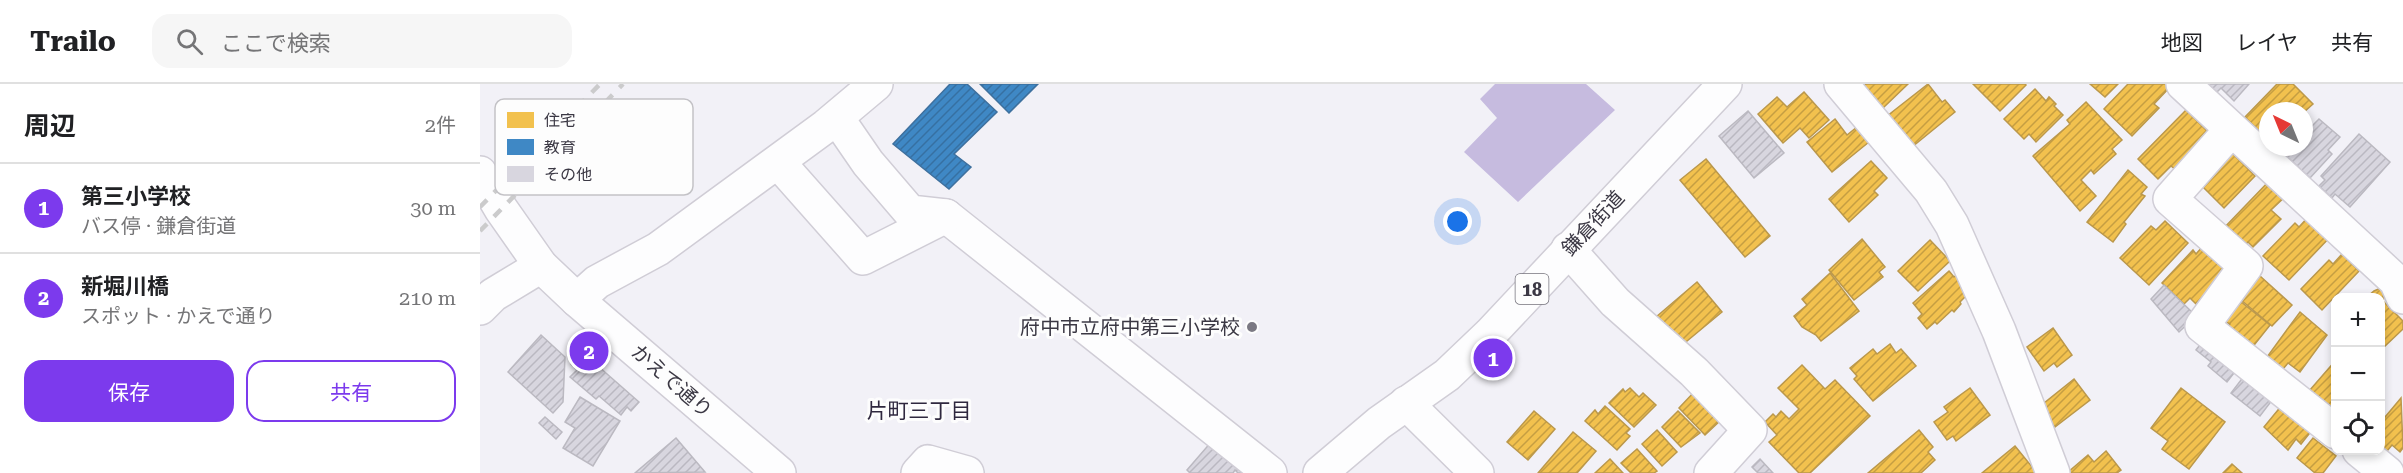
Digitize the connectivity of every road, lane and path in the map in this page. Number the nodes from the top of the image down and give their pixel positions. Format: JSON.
{"nodes":[{"id":1,"x":876,"y":84,"type":"edge"},
{"id":2,"x":1725,"y":84,"type":"edge"},
{"id":3,"x":1842,"y":84,"type":"edge"},
{"id":4,"x":2182,"y":84,"type":"edge"},
{"id":5,"x":837,"y":118,"type":"junction"},
{"id":6,"x":2231,"y":130,"type":"junction"},
{"id":7,"x":778,"y":162,"type":"junction"},
{"id":8,"x":480,"y":173,"type":"edge"},
{"id":9,"x":946,"y":216,"type":"junction"},
{"id":10,"x":1568,"y":249,"type":"junction"},
{"id":11,"x":541,"y":266,"type":"junction"},
{"id":12,"x":2403,"y":297,"type":"edge"},
{"id":13,"x":577,"y":300,"type":"junction"},
{"id":14,"x":480,"y":308,"type":"edge"},
{"id":15,"x":1406,"y":403,"type":"junction"},
{"id":16,"x":2331,"y":428,"type":"edge"},
{"id":17,"x":2365,"y":455,"type":"edge"},
{"id":18,"x":1727,"y":468,"type":"edge"},
{"id":19,"x":779,"y":473,"type":"edge"},
{"id":20,"x":918,"y":473,"type":"edge"},
{"id":21,"x":967,"y":473,"type":"edge"},
{"id":22,"x":1270,"y":473,"type":"edge"},
{"id":23,"x":1320,"y":473,"type":"edge"},
{"id":24,"x":1477,"y":473,"type":"edge"},
{"id":25,"x":2053,"y":473,"type":"edge"},
{"id":26,"x":2387,"y":473,"type":"edge"}],
"edges":[{"from":1,"to":5,"type":"street"},
{"from":2,"to":10,"type":"street","name":"鎌倉街道","number":"18"},
{"from":3,"to":25,"type":"street"},
{"from":4,"to":6,"type":"street"},
{"from":5,"to":7,"type":"street"},
{"from":5,"to":9,"type":"street"},
{"from":6,"to":12,"type":"street"},
{"from":6,"to":16,"type":"street"},
{"from":7,"to":9,"type":"street"},
{"from":7,"to":13,"type":"street"},
{"from":8,"to":11,"type":"street","name":"かえで通り"},
{"from":9,"to":22,"type":"street"},
{"from":10,"to":15,"type":"street","name":"鎌倉街道","number":"18"},
{"from":10,"to":18,"type":"street"},
{"from":11,"to":13,"type":"street","name":"かえで通り"},
{"from":11,"to":14,"type":"street"},
{"from":13,"to":19,"type":"street","name":"かえで通り"},
{"from":15,"to":23,"type":"street","name":"鎌倉街道","number":"18"},
{"from":15,"to":24,"type":"street"},
{"from":17,"to":26,"type":"street"},
{"from":20,"to":21,"type":"street"}]}
